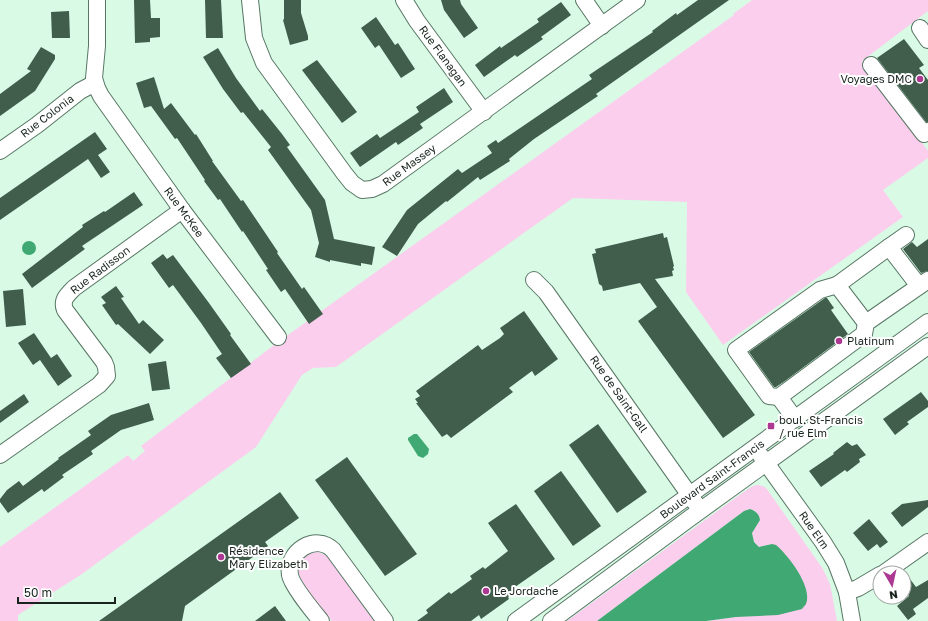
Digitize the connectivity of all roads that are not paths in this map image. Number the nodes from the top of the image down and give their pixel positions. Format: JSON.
{"nodes":[{"id":1,"x":97,"y":0,"type":"edge"},
{"id":2,"x":250,"y":0,"type":"edge"},
{"id":3,"x":404,"y":0,"type":"edge"},
{"id":4,"x":584,"y":0,"type":"edge"},
{"id":5,"x":637,"y":0,"type":"edge"},
{"id":6,"x":602,"y":26,"type":"junction"},
{"id":7,"x":871,"y":65,"type":"dead end"},
{"id":8,"x":95,"y":83,"type":"junction"},
{"id":9,"x":484,"y":112,"type":"junction"},
{"id":10,"x":928,"y":131,"type":"edge"},
{"id":11,"x":0,"y":151,"type":"edge"},
{"id":12,"x":182,"y":210,"type":"junction"},
{"id":13,"x":906,"y":235,"type":"dead end"},
{"id":14,"x":889,"y":246,"type":"junction"},
{"id":15,"x":534,"y":280,"type":"dead end"},
{"id":16,"x":923,"y":283,"type":"edge"},
{"id":17,"x":837,"y":285,"type":"junction"},
{"id":18,"x":928,"y":322,"type":"edge"},
{"id":19,"x":866,"y":323,"type":"junction"},
{"id":20,"x":278,"y":337,"type":"dead end"},
{"id":21,"x":928,"y":346,"type":"edge"},
{"id":22,"x":779,"y":397,"type":"junction"},
{"id":23,"x":795,"y":419,"type":"junction"},
{"id":24,"x":755,"y":448,"type":"junction"},
{"id":25,"x":0,"y":455,"type":"edge"},
{"id":26,"x":766,"y":464,"type":"junction"},
{"id":27,"x":690,"y":495,"type":"junction"},
{"id":28,"x":701,"y":510,"type":"junction"},
{"id":29,"x":928,"y":542,"type":"edge"},
{"id":30,"x":895,"y":565,"type":"edge"},
{"id":31,"x":872,"y":580,"type":"edge"},
{"id":32,"x":848,"y":592,"type":"junction"},
{"id":33,"x":321,"y":621,"type":"edge"},
{"id":34,"x":385,"y":621,"type":"edge"},
{"id":35,"x":516,"y":621,"type":"edge"},
{"id":36,"x":551,"y":621,"type":"edge"},
{"id":37,"x":852,"y":621,"type":"edge"}],
"edges":[{"from":1,"to":8,"type":"street"},
{"from":2,"to":9,"type":"street","name":"Rue Massey"},
{"from":3,"to":9,"type":"street","name":"Rue Flanagan"},
{"from":4,"to":6,"type":"street"},
{"from":5,"to":6,"type":"street","name":"Rue Massey"},
{"from":6,"to":9,"type":"street","name":"Rue Massey"},
{"from":7,"to":10,"type":"street"},
{"from":8,"to":11,"type":"street","name":"Rue Colonia"},
{"from":8,"to":12,"type":"street","name":"Rue McKee"},
{"from":12,"to":20,"type":"street","name":"Rue McKee"},
{"from":12,"to":25,"type":"street","name":"Rue Radisson"},
{"from":13,"to":14,"type":"street"},
{"from":14,"to":16,"type":"street"},
{"from":14,"to":17,"type":"street"},
{"from":15,"to":27,"type":"street","name":"Rue de Saint-Gall"},
{"from":16,"to":19,"type":"street"},
{"from":17,"to":19,"type":"street"},
{"from":17,"to":22,"type":"street"},
{"from":18,"to":23,"type":"street","name":"Boulevard Saint-Francis"},
{"from":19,"to":22,"type":"street"},
{"from":21,"to":26,"type":"street","name":"Boulevard Saint-Francis"},
{"from":22,"to":23,"type":"street"},
{"from":23,"to":24,"type":"street","name":"Boulevard Saint-Francis"},
{"from":24,"to":26,"type":"street","name":"Rue Elm"},
{"from":24,"to":27,"type":"street","name":"Boulevard Saint-Francis"},
{"from":26,"to":28,"type":"street","name":"Boulevard Saint-Francis"},
{"from":26,"to":32,"type":"street","name":"Rue Elm"},
{"from":27,"to":28,"type":"street","name":"Rue de Saint-Gall"},
{"from":27,"to":35,"type":"street","name":"Boulevard Saint-Francis"},
{"from":28,"to":36,"type":"street","name":"Boulevard Saint-Francis"},
{"from":29,"to":30,"type":"street"},
{"from":31,"to":32,"type":"street"},
{"from":32,"to":37,"type":"street","name":"Rue Elm"},
{"from":33,"to":34,"type":"street"}]}
